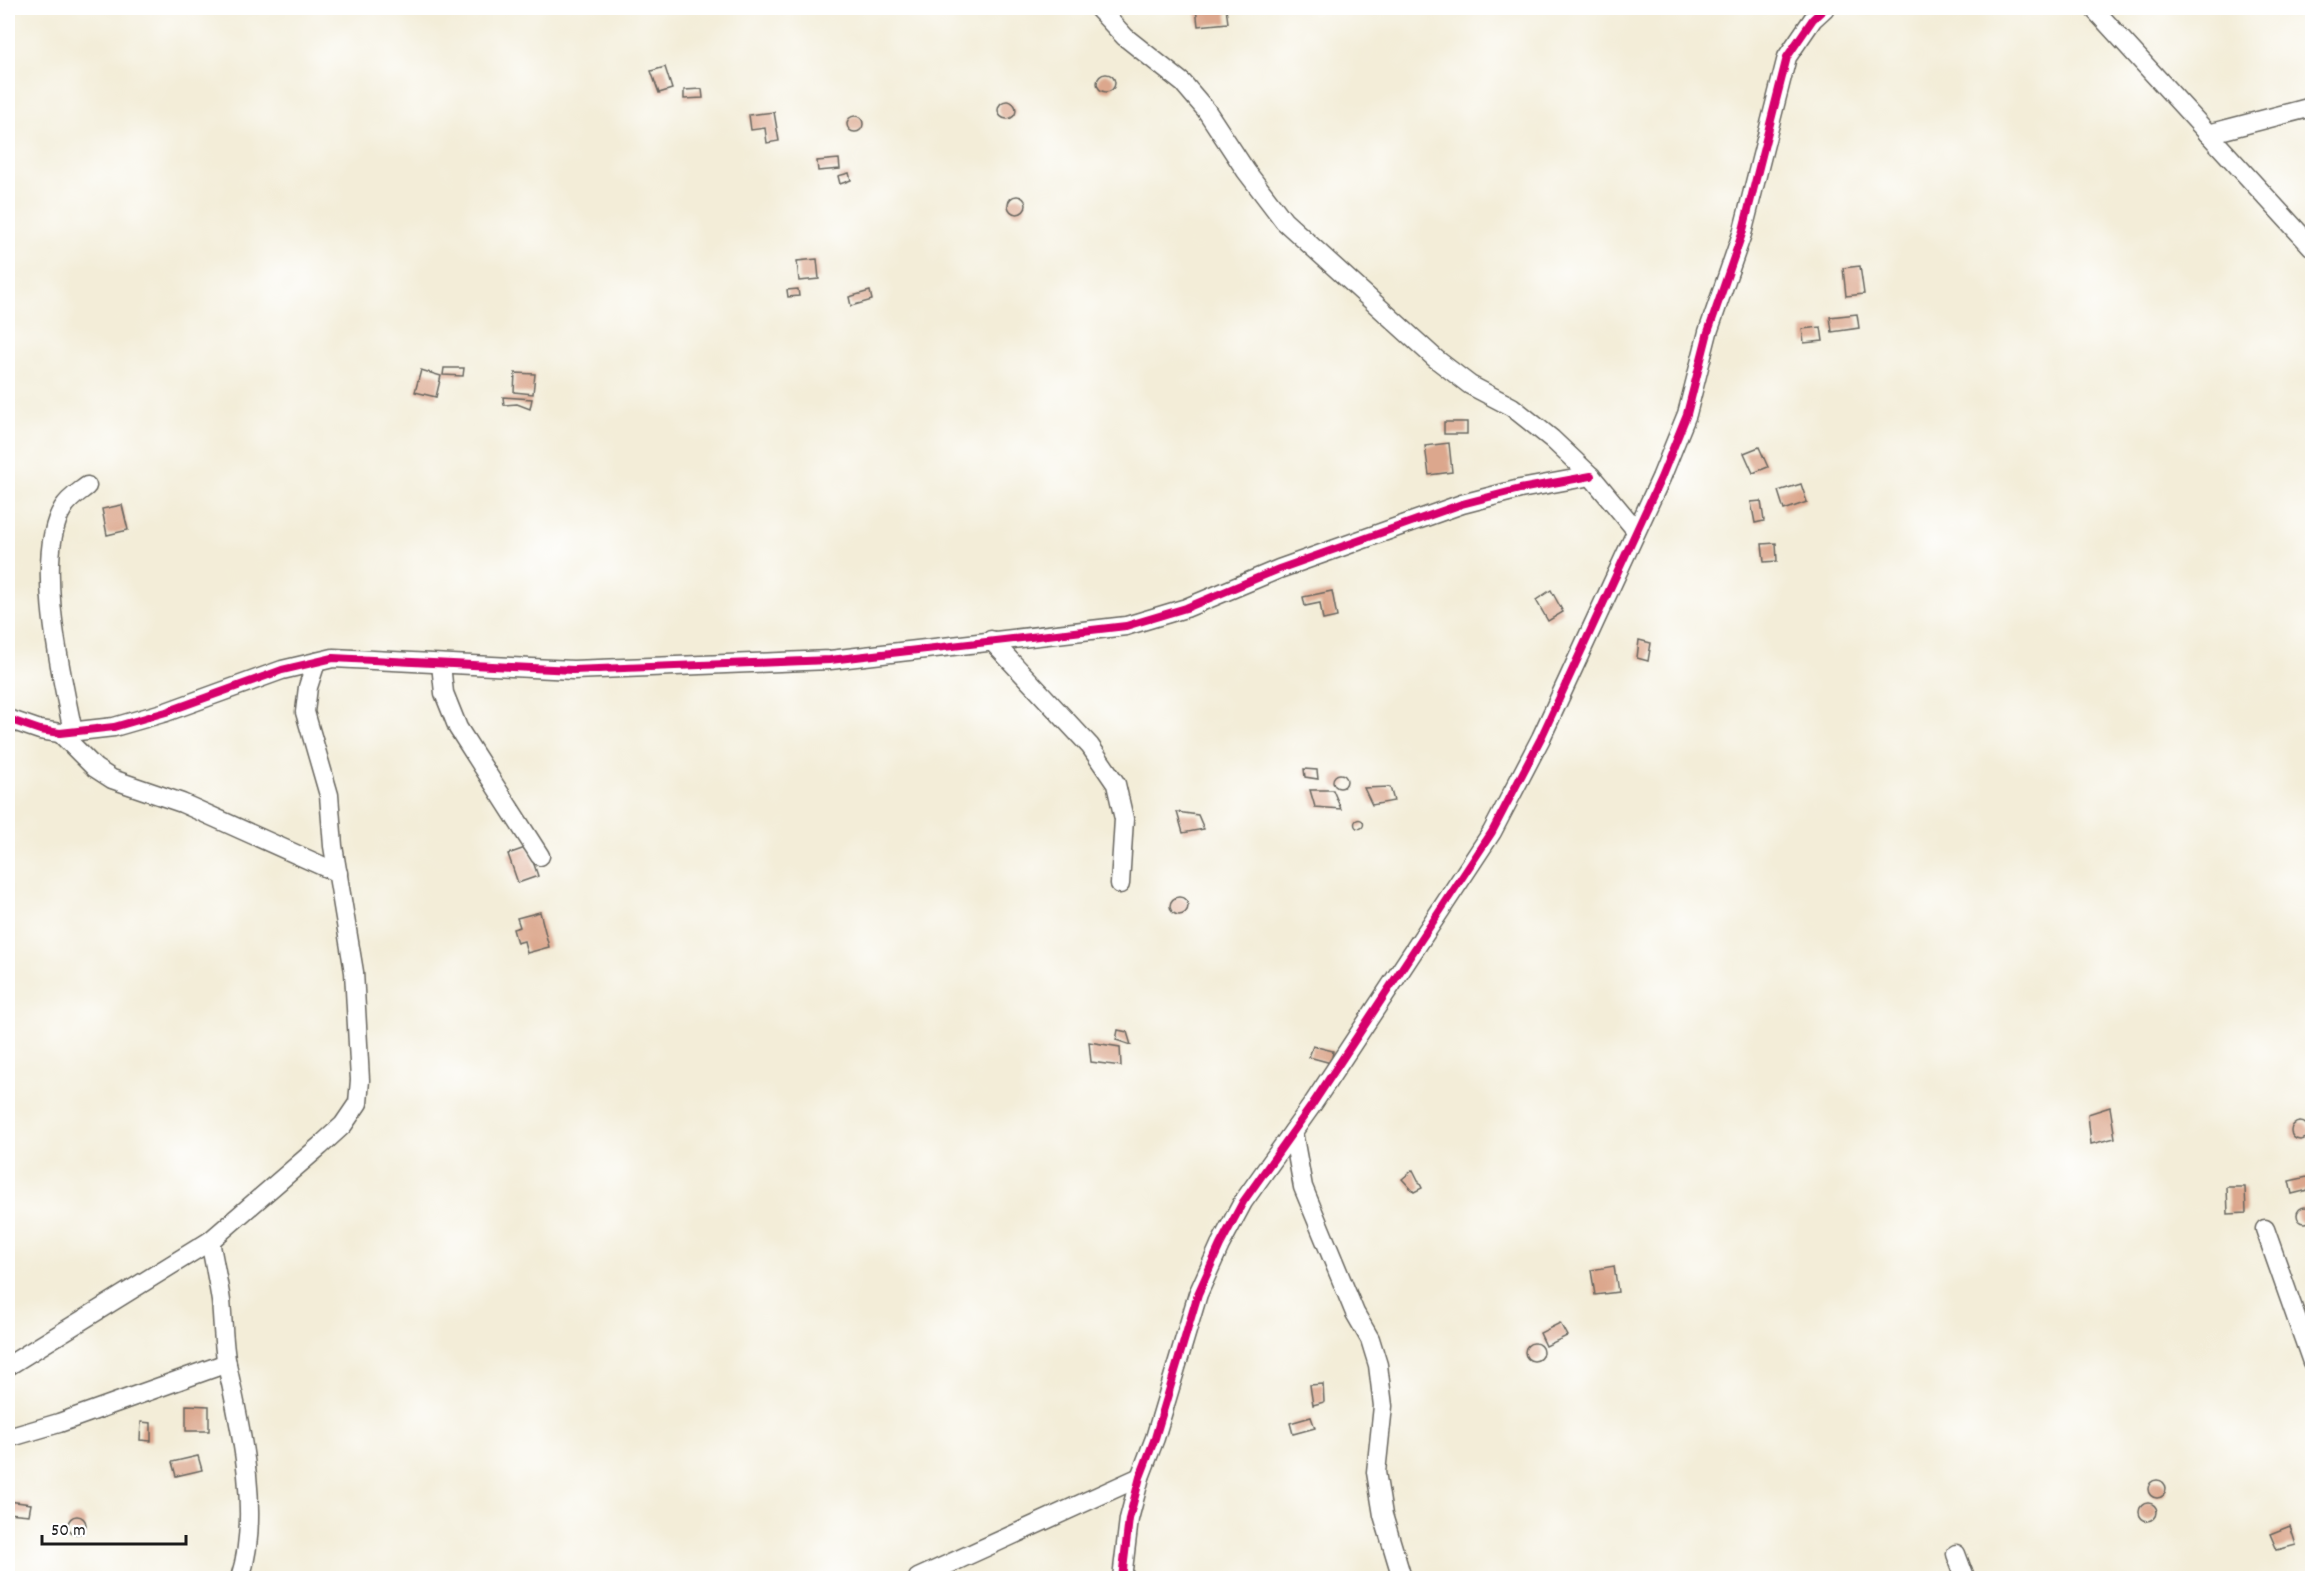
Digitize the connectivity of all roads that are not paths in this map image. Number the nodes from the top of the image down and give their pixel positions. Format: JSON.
{"nodes":[{"id":1,"x":1098,"y":8,"type":"edge"},
{"id":2,"x":1825,"y":8,"type":"edge"},
{"id":3,"x":2093,"y":8,"type":"edge"},
{"id":4,"x":2313,"y":107,"type":"edge"},
{"id":5,"x":2208,"y":134,"type":"junction"},
{"id":6,"x":2313,"y":248,"type":"edge"},
{"id":7,"x":1591,"y":476,"type":"junction"},
{"id":8,"x":87,"y":486,"type":"dead end"},
{"id":9,"x":1635,"y":529,"type":"junction"},
{"id":10,"x":991,"y":640,"type":"junction"},
{"id":11,"x":316,"y":662,"type":"junction"},
{"id":12,"x":441,"y":664,"type":"junction"},
{"id":13,"x":8,"y":719,"type":"edge"},
{"id":14,"x":66,"y":732,"type":"junction"},
{"id":15,"x":540,"y":856,"type":"dead end"},
{"id":16,"x":338,"y":873,"type":"junction"},
{"id":17,"x":1120,"y":884,"type":"dead end"},
{"id":18,"x":1293,"y":1132,"type":"junction"},
{"id":19,"x":2265,"y":1228,"type":"dead end"},
{"id":20,"x":210,"y":1241,"type":"junction"},
{"id":21,"x":2313,"y":1362,"type":"edge"},
{"id":22,"x":227,"y":1363,"type":"junction"},
{"id":23,"x":8,"y":1366,"type":"edge"},
{"id":24,"x":8,"y":1438,"type":"edge"},
{"id":25,"x":1140,"y":1477,"type":"junction"},
{"id":26,"x":1956,"y":1554,"type":"dead end"},
{"id":27,"x":240,"y":1578,"type":"edge"},
{"id":28,"x":918,"y":1578,"type":"edge"},
{"id":29,"x":1122,"y":1578,"type":"edge"},
{"id":30,"x":1402,"y":1578,"type":"edge"},
{"id":31,"x":1965,"y":1578,"type":"edge"}],
"edges":[{"from":1,"to":7,"type":"street"},
{"from":2,"to":9,"type":"street"},
{"from":3,"to":5,"type":"street"},
{"from":4,"to":5,"type":"street"},
{"from":5,"to":6,"type":"street"},
{"from":7,"to":9,"type":"street"},
{"from":7,"to":10,"type":"street"},
{"from":8,"to":14,"type":"street"},
{"from":9,"to":18,"type":"street"},
{"from":10,"to":12,"type":"street"},
{"from":10,"to":17,"type":"street"},
{"from":11,"to":12,"type":"street"},
{"from":11,"to":14,"type":"street"},
{"from":11,"to":16,"type":"street"},
{"from":12,"to":15,"type":"street"},
{"from":13,"to":14,"type":"street"},
{"from":14,"to":16,"type":"street"},
{"from":16,"to":20,"type":"street"},
{"from":18,"to":25,"type":"street"},
{"from":18,"to":30,"type":"street"},
{"from":19,"to":21,"type":"street"},
{"from":20,"to":22,"type":"street"},
{"from":20,"to":23,"type":"street"},
{"from":22,"to":24,"type":"street"},
{"from":22,"to":27,"type":"street"},
{"from":25,"to":28,"type":"street"},
{"from":25,"to":29,"type":"street"},
{"from":26,"to":31,"type":"street"}]}
